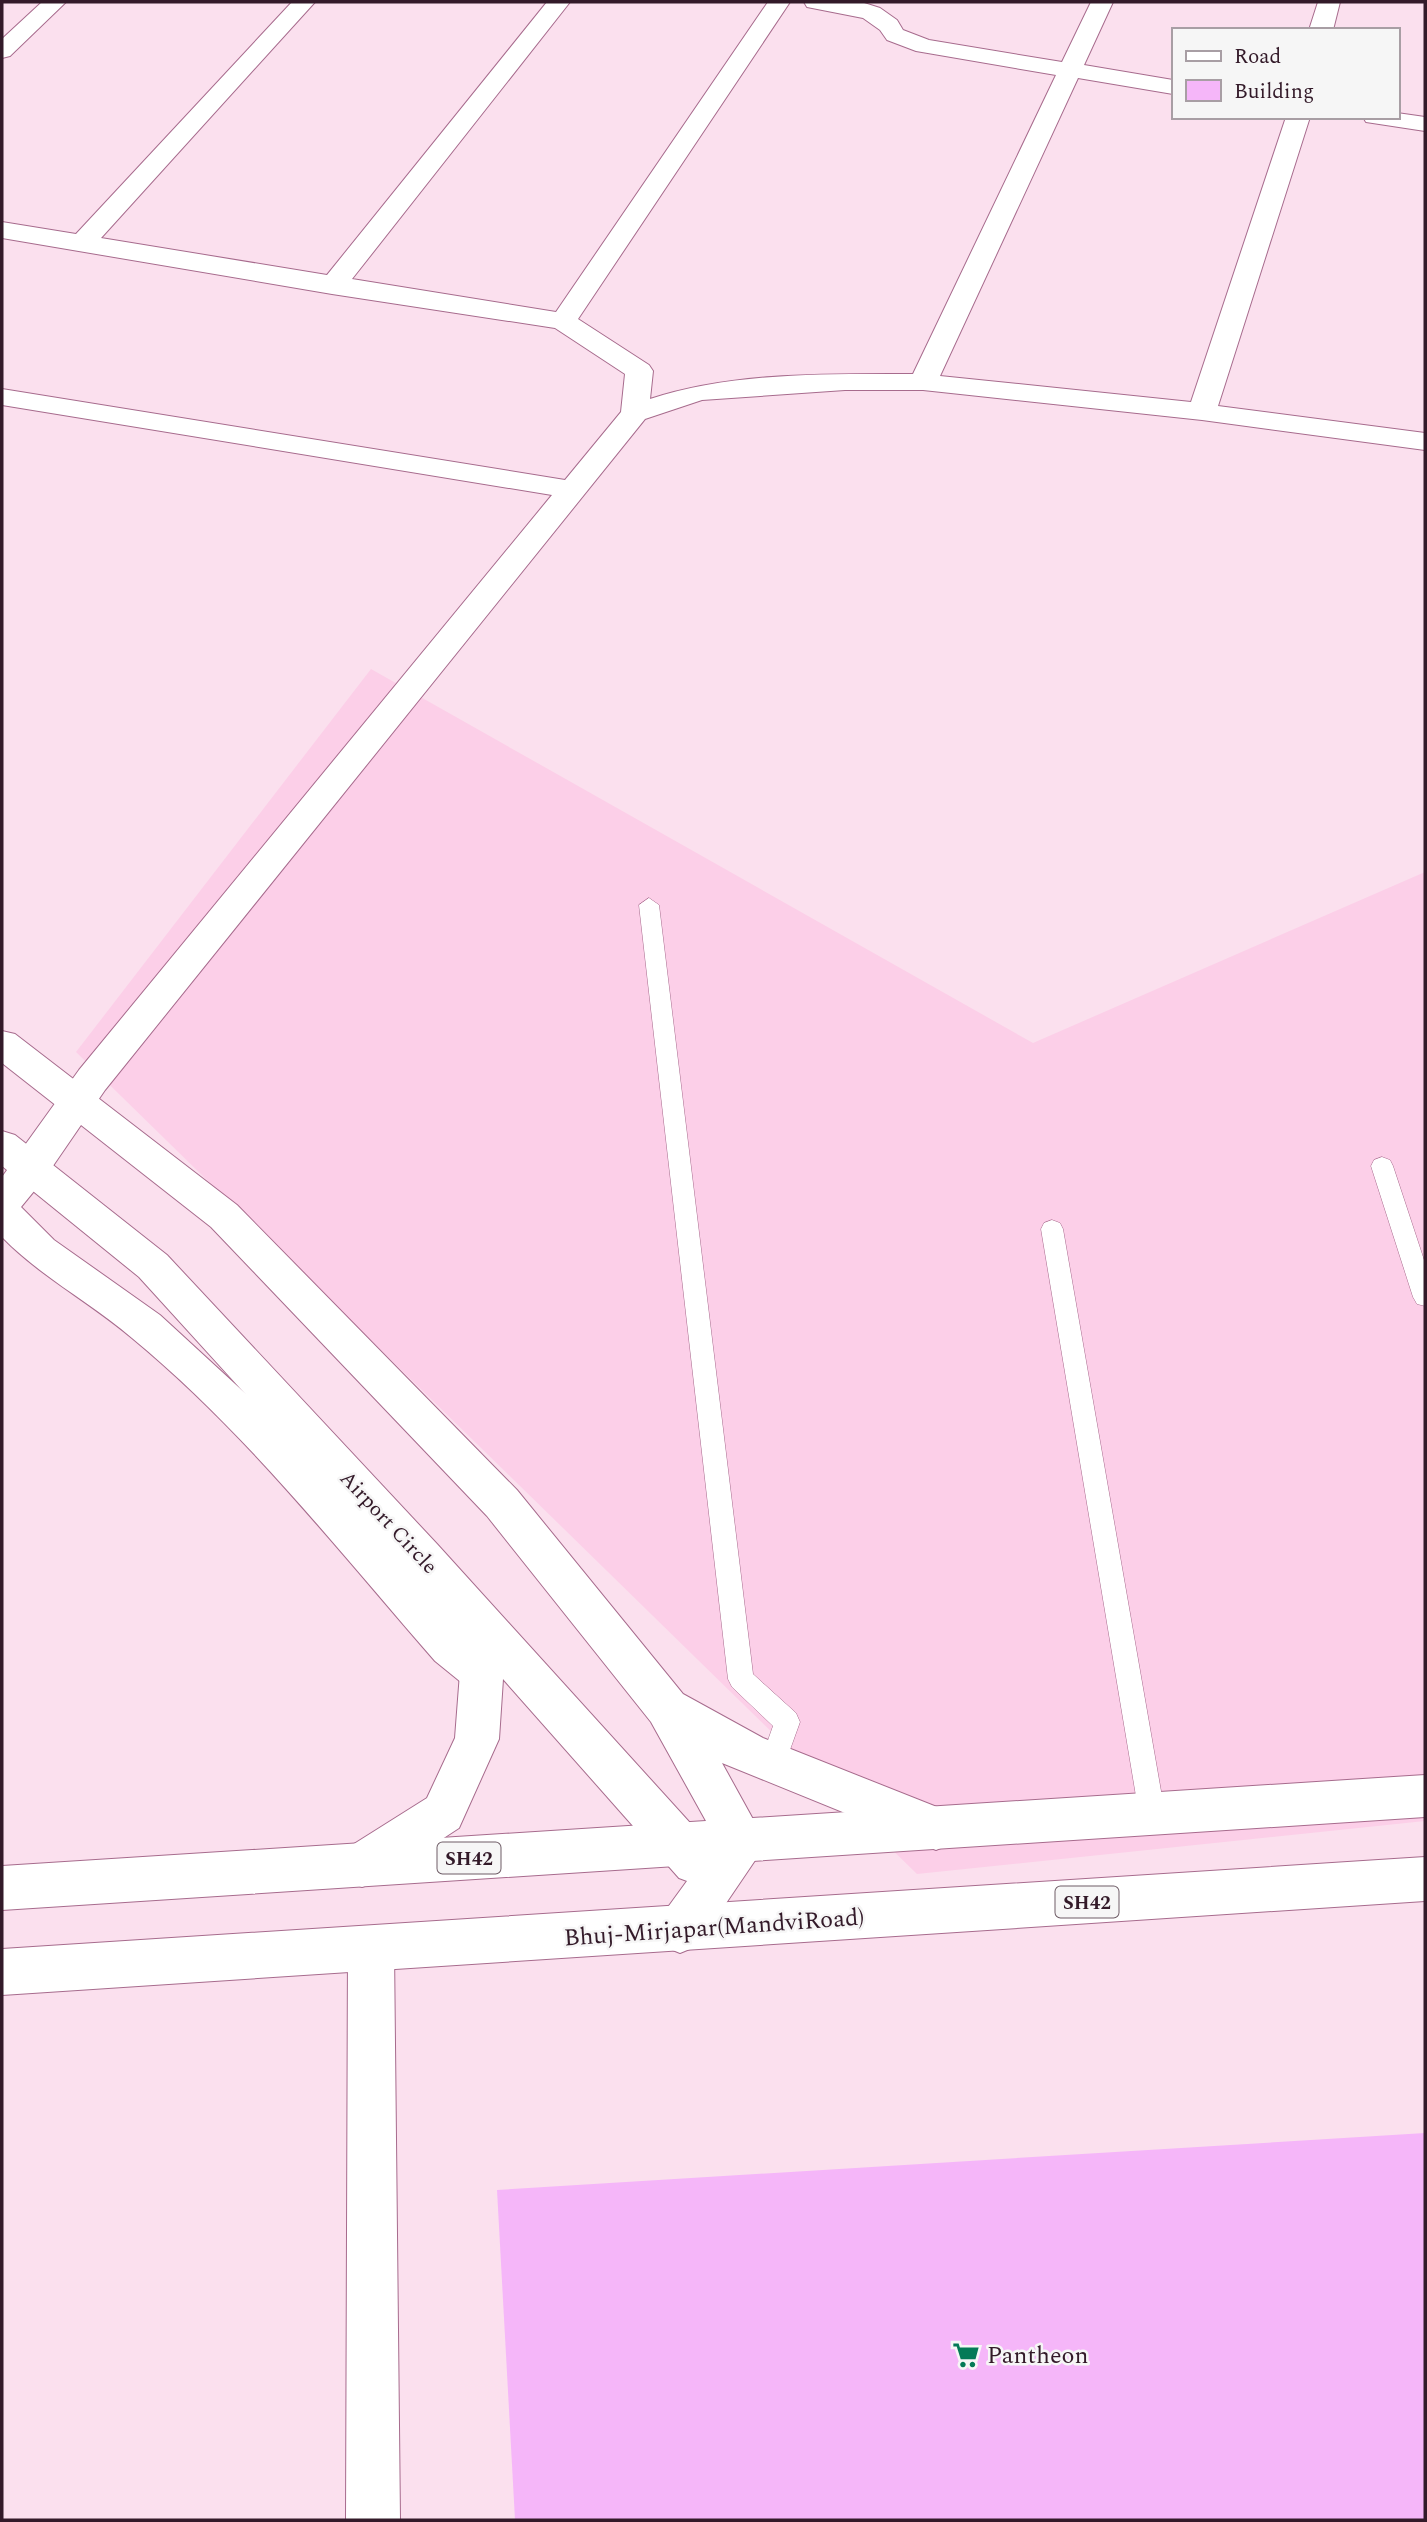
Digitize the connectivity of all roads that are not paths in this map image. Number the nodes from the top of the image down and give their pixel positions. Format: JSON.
{"nodes":[{"id":1,"x":55,"y":2,"type":"edge"},
{"id":2,"x":304,"y":2,"type":"edge"},
{"id":3,"x":559,"y":2,"type":"edge"},
{"id":4,"x":779,"y":2,"type":"edge"},
{"id":5,"x":816,"y":2,"type":"edge"},
{"id":6,"x":1102,"y":2,"type":"edge"},
{"id":7,"x":1329,"y":2,"type":"edge"},
{"id":8,"x":1322,"y":28,"type":"edge"},
{"id":9,"x":2,"y":51,"type":"edge"},
{"id":10,"x":1070,"y":70,"type":"junction"},
{"id":11,"x":1172,"y":86,"type":"edge"},
{"id":12,"x":1297,"y":119,"type":"edge"},
{"id":13,"x":1390,"y":119,"type":"edge"},
{"id":14,"x":1425,"y":124,"type":"edge"},
{"id":15,"x":2,"y":230,"type":"edge"},
{"id":16,"x":81,"y":244,"type":"junction"},
{"id":17,"x":332,"y":286,"type":"junction"},
{"id":18,"x":563,"y":321,"type":"junction"},
{"id":19,"x":923,"y":382,"type":"junction"},
{"id":20,"x":2,"y":397,"type":"edge"},
{"id":21,"x":1202,"y":412,"type":"junction"},
{"id":22,"x":635,"y":413,"type":"junction"},
{"id":23,"x":1425,"y":441,"type":"edge"},
{"id":24,"x":573,"y":489,"type":"junction"},
{"id":25,"x":649,"y":905,"type":"dead end"},
{"id":26,"x":2,"y":1044,"type":"edge"},
{"id":27,"x":78,"y":1103,"type":"junction"},
{"id":28,"x":16,"y":1157,"type":"edge"},
{"id":29,"x":1382,"y":1166,"type":"dead end"},
{"id":30,"x":2,"y":1203,"type":"edge"},
{"id":31,"x":2,"y":1213,"type":"edge"},
{"id":32,"x":1052,"y":1229,"type":"dead end"},
{"id":33,"x":1425,"y":1297,"type":"edge"},
{"id":34,"x":471,"y":1612,"type":"junction"},
{"id":35,"x":482,"y":1672,"type":"junction"},
{"id":36,"x":667,"y":1708,"type":"junction"},
{"id":37,"x":773,"y":1763,"type":"junction"},
{"id":38,"x":1425,"y":1796,"type":"edge"},
{"id":39,"x":1152,"y":1814,"type":"junction"},
{"id":40,"x":936,"y":1828,"type":"junction"},
{"id":41,"x":742,"y":1842,"type":"junction"},
{"id":42,"x":681,"y":1845,"type":"junction"},
{"id":43,"x":362,"y":1865,"type":"junction"},
{"id":44,"x":1425,"y":1879,"type":"edge"},
{"id":45,"x":713,"y":1883,"type":"junction"},
{"id":46,"x":2,"y":1888,"type":"edge"},
{"id":47,"x":749,"y":1925,"type":"junction"},
{"id":48,"x":680,"y":1930,"type":"junction"},
{"id":49,"x":371,"y":1949,"type":"junction"},
{"id":50,"x":2,"y":1972,"type":"edge"},
{"id":51,"x":373,"y":2520,"type":"edge"}],
"edges":[{"from":1,"to":9,"type":"street"},
{"from":2,"to":16,"type":"street"},
{"from":3,"to":17,"type":"street"},
{"from":4,"to":18,"type":"street"},
{"from":5,"to":10,"type":"street"},
{"from":6,"to":10,"type":"street"},
{"from":7,"to":8,"type":"street"},
{"from":10,"to":11,"type":"street"},
{"from":10,"to":19,"type":"street"},
{"from":12,"to":21,"type":"street"},
{"from":13,"to":14,"type":"street"},
{"from":15,"to":16,"type":"street"},
{"from":16,"to":17,"type":"street"},
{"from":17,"to":18,"type":"street"},
{"from":18,"to":22,"type":"street"},
{"from":19,"to":21,"type":"street"},
{"from":19,"to":22,"type":"street"},
{"from":20,"to":24,"type":"street"},
{"from":21,"to":23,"type":"street"},
{"from":22,"to":24,"type":"street"},
{"from":24,"to":27,"type":"street"},
{"from":25,"to":37,"type":"lane"},
{"from":26,"to":27,"type":"street"},
{"from":27,"to":28,"type":"street"},
{"from":27,"to":36,"type":"street"},
{"from":28,"to":30,"type":"street"},
{"from":28,"to":34,"type":"street","name":"Airport Circle"},
{"from":29,"to":33,"type":"lane"},
{"from":31,"to":35,"type":"street"},
{"from":32,"to":39,"type":"lane"},
{"from":34,"to":35,"type":"street"},
{"from":34,"to":42,"type":"street","name":"Airport Circle"},
{"from":35,"to":43,"type":"street"},
{"from":36,"to":37,"type":"street"},
{"from":36,"to":41,"type":"street"},
{"from":37,"to":40,"type":"street"},
{"from":38,"to":39,"type":"street","number":"SH42"},
{"from":39,"to":40,"type":"street","number":"SH42"},
{"from":40,"to":41,"type":"street","number":"SH42"},
{"from":41,"to":42,"type":"street","number":"SH42"},
{"from":41,"to":45,"type":"street"},
{"from":42,"to":43,"type":"street","number":"SH42"},
{"from":42,"to":45,"type":"street","name":"Airport Circle"},
{"from":43,"to":46,"type":"street","number":"SH42"},
{"from":44,"to":47,"type":"street","name":"Bhuj-Mirjapar(MandviRoad)","number":"SH42"},
{"from":45,"to":47,"type":"street","name":"Airport Circle"},
{"from":45,"to":48,"type":"street"},
{"from":47,"to":48,"type":"street","name":"Bhuj-Mirjapar(MandviRoad)","number":"SH42"},
{"from":48,"to":49,"type":"street","name":"Bhuj-Mirjapar(MandviRoad)","number":"SH42"},
{"from":49,"to":50,"type":"street","name":"Bhuj-Mirjapar(MandviRoad)","number":"SH42"},
{"from":49,"to":51,"type":"street"}]}
